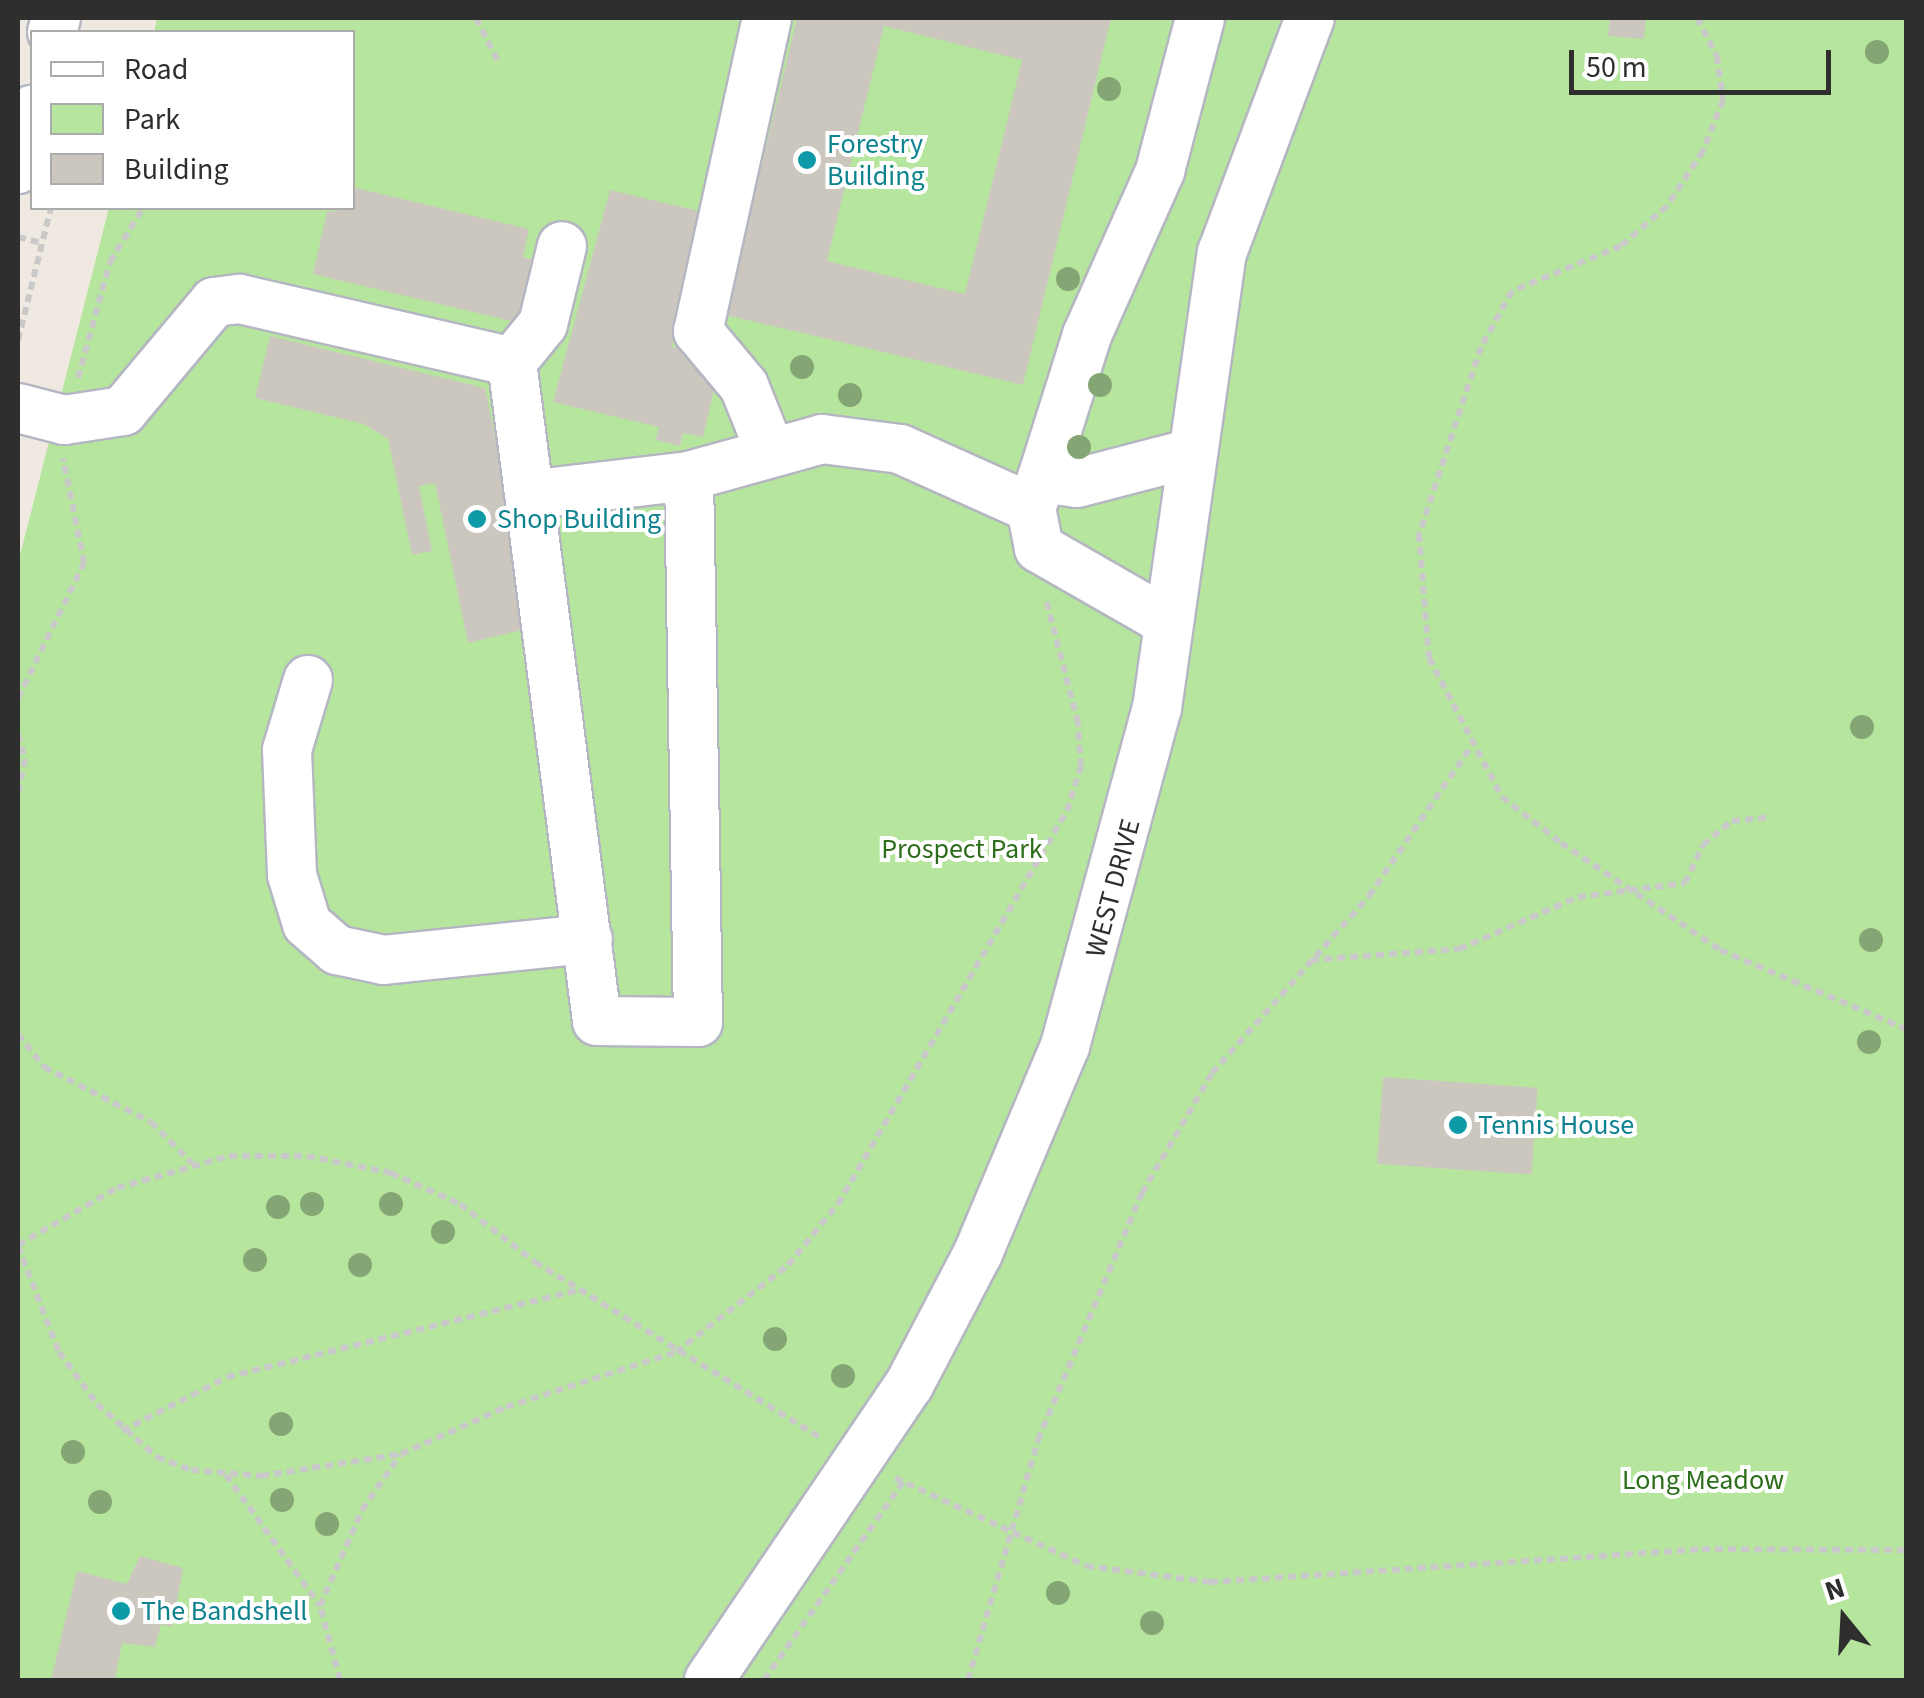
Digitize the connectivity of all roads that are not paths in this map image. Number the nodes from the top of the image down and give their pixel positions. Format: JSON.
{"nodes":[{"id":1,"x":767,"y":18,"type":"edge"},
{"id":2,"x":1200,"y":18,"type":"edge"},
{"id":3,"x":1310,"y":18,"type":"edge"},
{"id":4,"x":30,"y":118,"type":"edge"},
{"id":5,"x":18,"y":168,"type":"edge"},
{"id":6,"x":562,"y":246,"type":"dead end"},
{"id":7,"x":512,"y":362,"type":"junction"},
{"id":8,"x":18,"y":408,"type":"edge"},
{"id":9,"x":771,"y":453,"type":"junction"},
{"id":10,"x":1192,"y":453,"type":"junction"},
{"id":11,"x":689,"y":476,"type":"junction"},
{"id":12,"x":536,"y":494,"type":"junction"},
{"id":13,"x":1037,"y":511,"type":"junction"},
{"id":14,"x":1168,"y":622,"type":"junction"},
{"id":15,"x":308,"y":680,"type":"dead end"},
{"id":16,"x":588,"y":940,"type":"junction"},
{"id":17,"x":709,"y":1680,"type":"edge"}],
"edges":[{"from":1,"to":9,"type":"street"},
{"from":2,"to":13,"type":"street"},
{"from":3,"to":10,"type":"street","name":"WEST DRIVE"},
{"from":4,"to":5,"type":"street"},
{"from":6,"to":7,"type":"street"},
{"from":7,"to":8,"type":"street"},
{"from":7,"to":12,"type":"street"},
{"from":9,"to":11,"type":"street"},
{"from":9,"to":13,"type":"street"},
{"from":10,"to":13,"type":"street"},
{"from":10,"to":14,"type":"street","name":"WEST DRIVE"},
{"from":11,"to":12,"type":"street"},
{"from":11,"to":16,"type":"street"},
{"from":12,"to":16,"type":"street"},
{"from":13,"to":14,"type":"street"},
{"from":14,"to":17,"type":"street","name":"WEST DRIVE"},
{"from":15,"to":16,"type":"street"}]}
